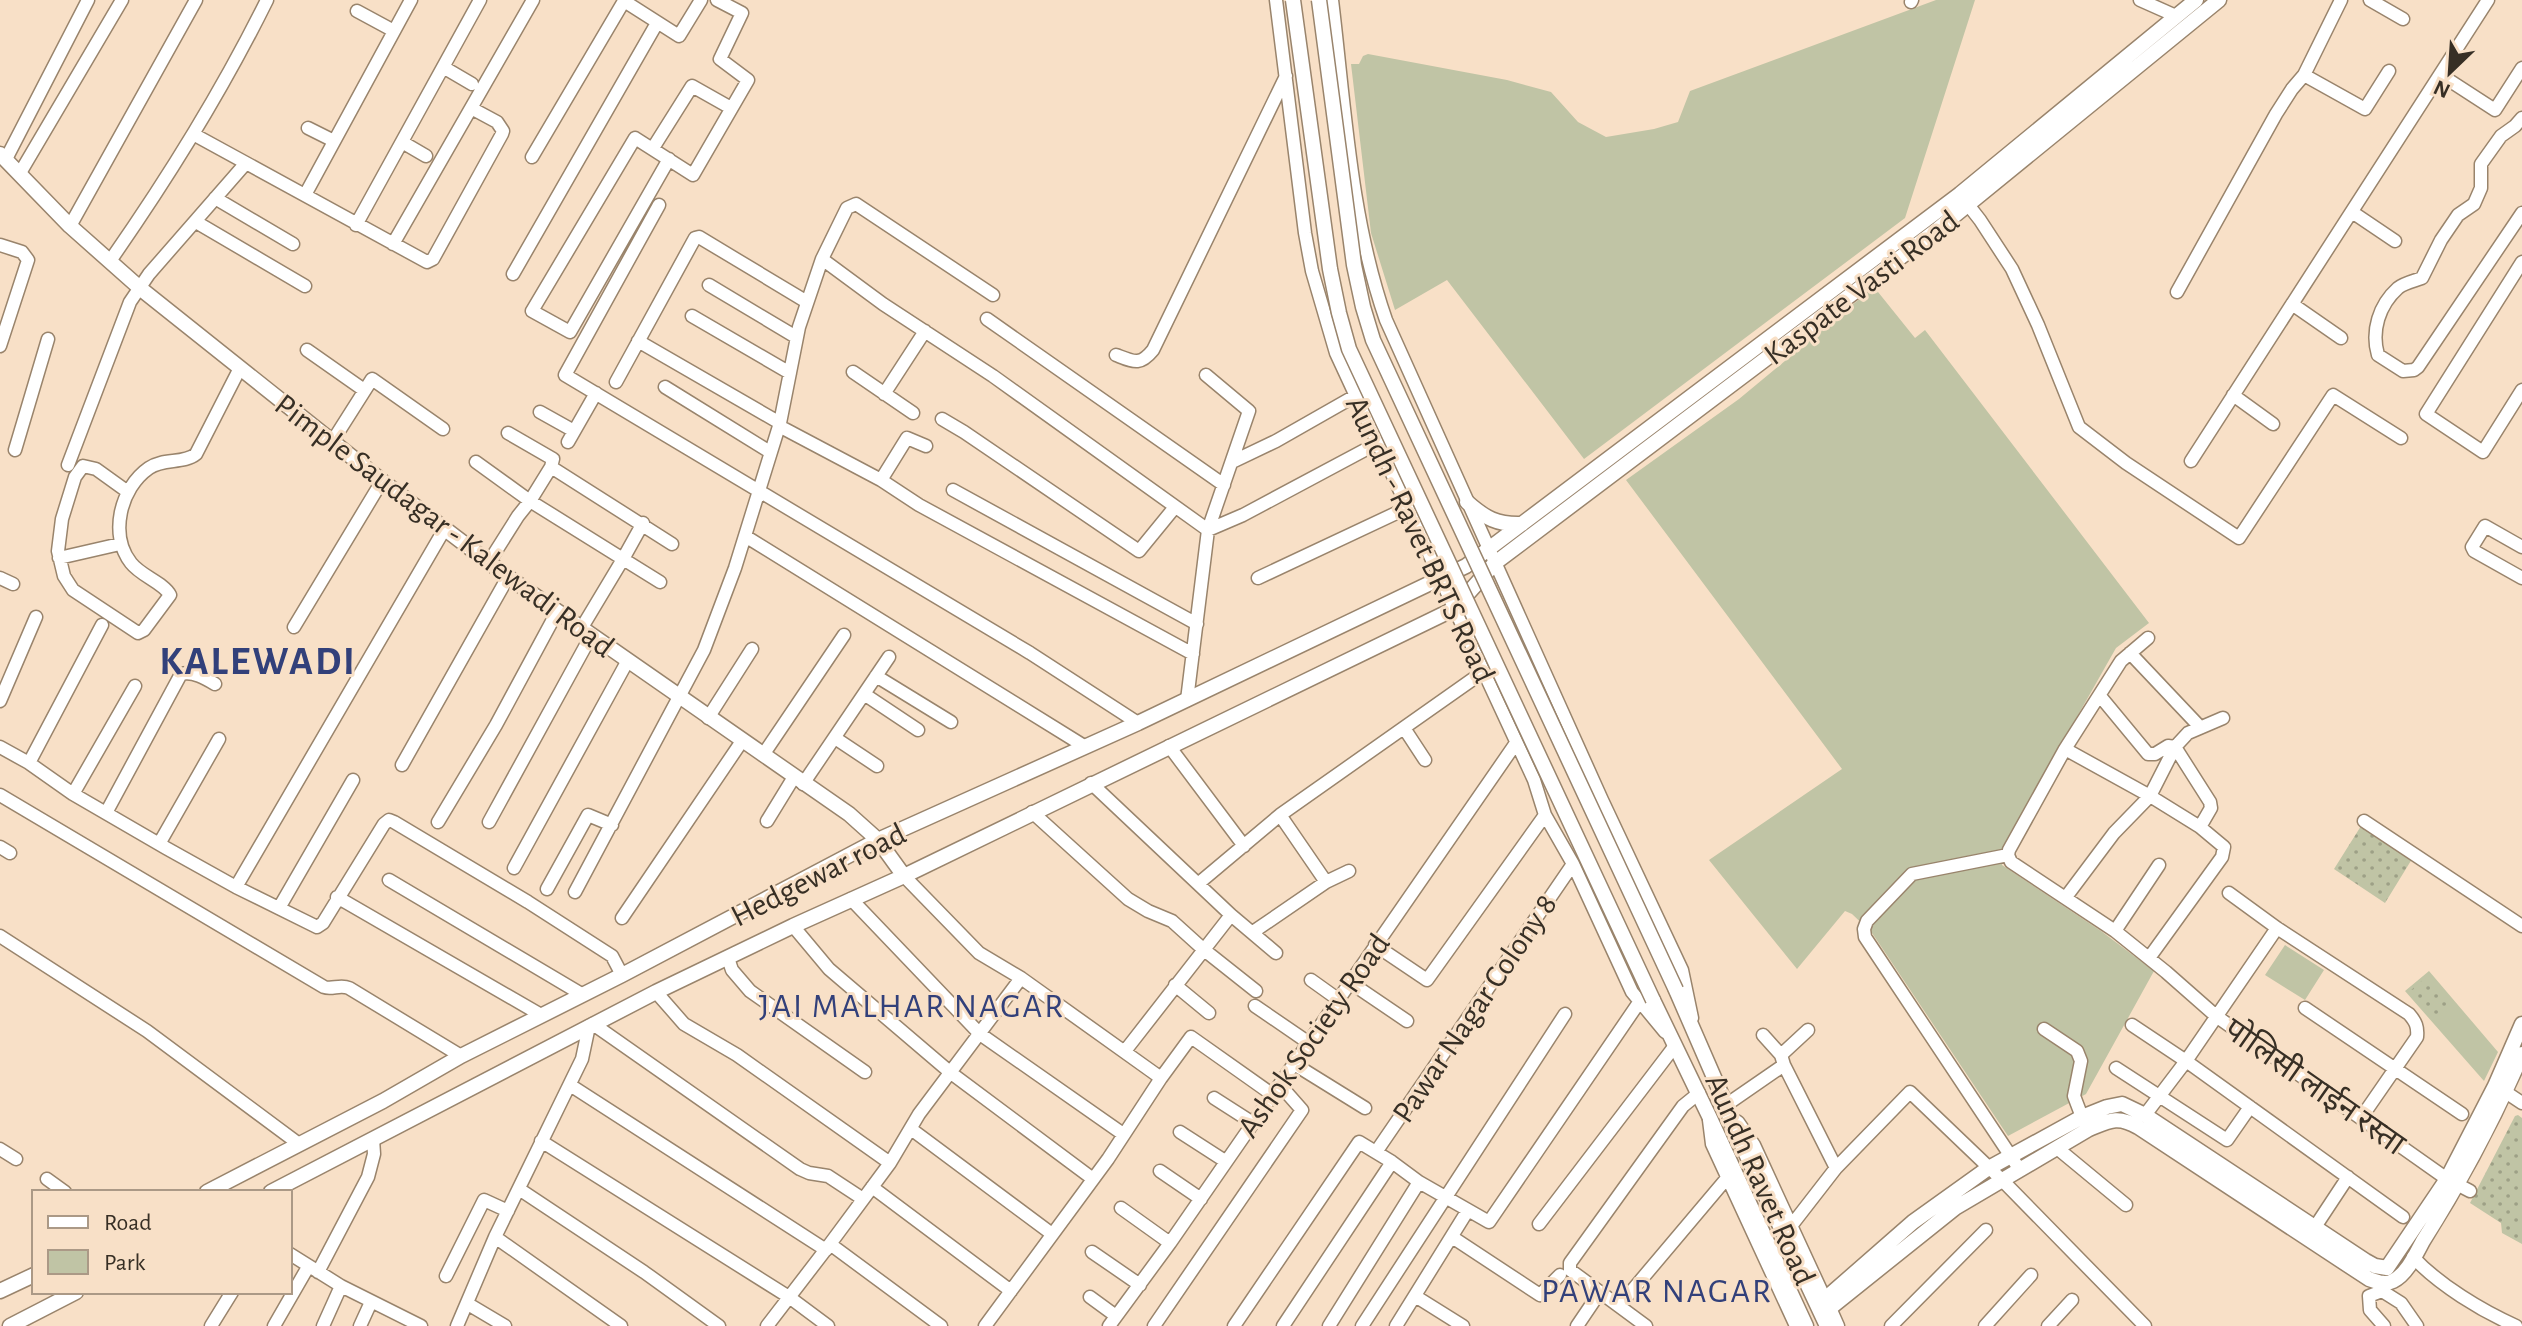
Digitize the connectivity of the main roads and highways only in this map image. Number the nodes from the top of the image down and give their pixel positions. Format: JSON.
{"nodes":[{"id":1,"x":1293,"y":0,"type":"edge"},
{"id":2,"x":1319,"y":0,"type":"edge"},
{"id":3,"x":2196,"y":0,"type":"edge"},
{"id":4,"x":2219,"y":0,"type":"edge"},
{"id":5,"x":3,"y":157,"type":"edge"},
{"id":6,"x":1964,"y":200,"type":"junction"},
{"id":7,"x":1646,"y":440,"type":"junction"},
{"id":8,"x":1467,"y":502,"type":"road end"},
{"id":9,"x":1522,"y":524,"type":"junction"},
{"id":10,"x":1492,"y":556,"type":"junction"},
{"id":11,"x":878,"y":840,"type":"junction"},
{"id":12,"x":904,"y":876,"type":"junction"},
{"id":13,"x":2522,"y":1024,"type":"edge"},
{"id":14,"x":2522,"y":1054,"type":"edge"},
{"id":15,"x":2501,"y":1088,"type":"junction"},
{"id":16,"x":2170,"y":1140,"type":"junction"},
{"id":17,"x":235,"y":1185,"type":"edge"},
{"id":18,"x":2458,"y":1185,"type":"junction"},
{"id":19,"x":215,"y":1190,"type":"edge"},
{"id":20,"x":275,"y":1190,"type":"edge"},
{"id":21,"x":32,"y":1276,"type":"edge"},
{"id":22,"x":2383,"y":1281,"type":"junction"},
{"id":23,"x":1850,"y":1286,"type":"junction"},
{"id":24,"x":0,"y":1291,"type":"edge"},
{"id":25,"x":72,"y":1294,"type":"edge"},
{"id":26,"x":1826,"y":1304,"type":"road end"},
{"id":27,"x":1798,"y":1320,"type":"edge"},
{"id":28,"x":10,"y":1326,"type":"edge"},
{"id":29,"x":1827,"y":1326,"type":"edge"}],
"edges":[{"from":1,"to":27,"type":"main road","name":"Aundh Ravet Road","bridge":true},
{"from":2,"to":29,"type":"main road","name":"Aundh Ravet Road","bridge":true},
{"from":3,"to":6,"type":"main road","name":"Kaspate Vasti Road"},
{"from":4,"to":6,"type":"main road","name":"Kaspate Vasti Road"},
{"from":5,"to":11,"type":"main road","name":"Pimple Saudagar - Kalewadi Road"},
{"from":6,"to":7,"type":"main road","name":"Kaspate Vasti Road"},
{"from":7,"to":9,"type":"main road","name":"Kaspate Vasti Road"},
{"from":7,"to":10,"type":"main road","name":"Kaspate Vasti Road"},
{"from":8,"to":9,"type":"main road"},
{"from":9,"to":10,"type":"main road","name":"Kaspate Vasti Road"},
{"from":10,"to":11,"type":"main road","name":"Hedgewar road"},
{"from":10,"to":12,"type":"main road","name":"Hedgewar road"},
{"from":11,"to":12,"type":"main road","name":"Pimple Saudagar - Kalewadi Road"},
{"from":11,"to":17,"type":"main road","name":"Hedgewar road"},
{"from":12,"to":20,"type":"main road","name":"Hedgewar road"},
{"from":13,"to":15,"type":"main road"},
{"from":14,"to":15,"type":"main road"},
{"from":15,"to":18,"type":"main road"},
{"from":16,"to":22,"type":"main road"},
{"from":16,"to":22,"type":"main road"},
{"from":16,"to":23,"type":"main road"},
{"from":16,"to":23,"type":"main road"},
{"from":17,"to":19,"type":"main road","name":"Hedgewar road"},
{"from":18,"to":22,"type":"main road"},
{"from":18,"to":22,"type":"main road"},
{"from":21,"to":24,"type":"main road"},
{"from":23,"to":26,"type":"main road"},
{"from":25,"to":28,"type":"main road"}]}
